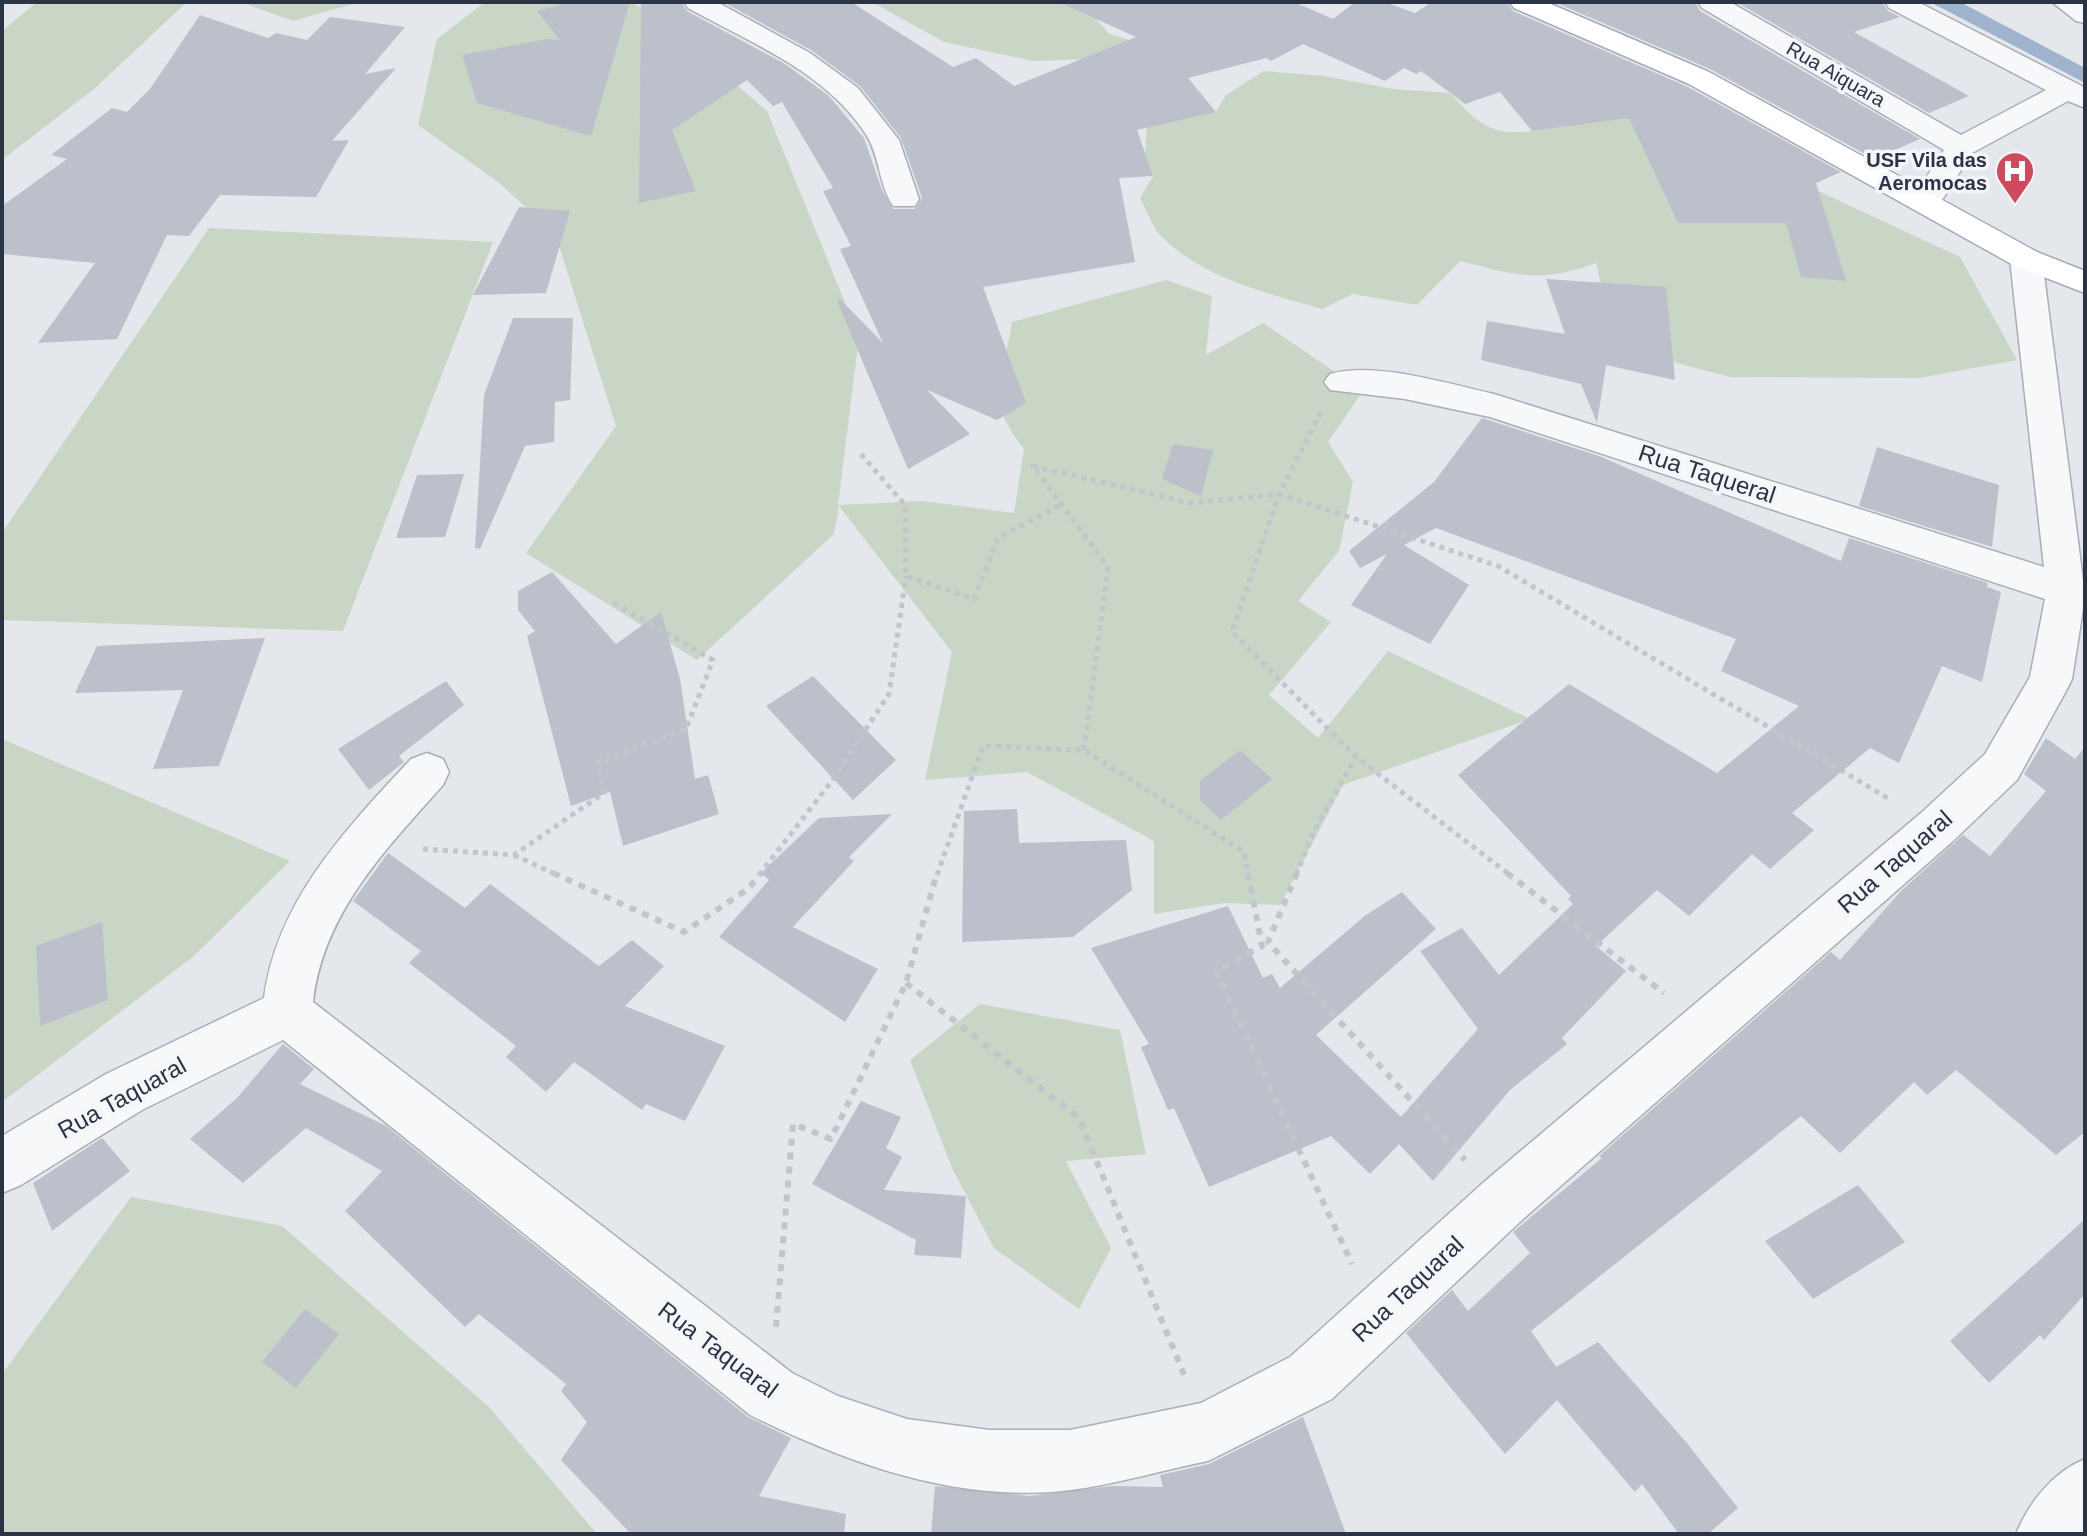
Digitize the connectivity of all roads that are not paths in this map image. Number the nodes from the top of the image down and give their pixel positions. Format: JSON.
{"nodes":[{"id":1,"x":697,"y":2,"type":"edge"},
{"id":2,"x":1523,"y":2,"type":"edge"},
{"id":3,"x":1711,"y":2,"type":"edge"},
{"id":4,"x":1898,"y":2,"type":"edge"},
{"id":5,"x":2065,"y":2,"type":"edge"},
{"id":6,"x":2085,"y":15,"type":"edge"},
{"id":7,"x":2076,"y":95,"type":"edge"},
{"id":8,"x":1961,"y":147,"type":"junction"},
{"id":9,"x":904,"y":199,"type":"dead end"},
{"id":10,"x":1926,"y":201,"type":"junction"},
{"id":11,"x":2026,"y":259,"type":"junction"},
{"id":12,"x":2085,"y":283,"type":"edge"},
{"id":13,"x":1342,"y":382,"type":"road end"},
{"id":14,"x":2066,"y":590,"type":"junction"},
{"id":15,"x":427,"y":772,"type":"dead end"},
{"id":16,"x":287,"y":1012,"type":"junction"},
{"id":17,"x":2,"y":1166,"type":"edge"},
{"id":18,"x":2085,"y":1489,"type":"edge"},
{"id":19,"x":2047,"y":1534,"type":"edge"}],
"edges":[{"from":1,"to":9,"type":"street"},
{"from":2,"to":10,"type":"main road"},
{"from":3,"to":8,"type":"street","name":"Rua Aiquara"},
{"from":4,"to":7,"type":"street"},
{"from":5,"to":6,"type":"street"},
{"from":7,"to":8,"type":"street"},
{"from":8,"to":10,"type":"street"},
{"from":10,"to":11,"type":"main road"},
{"from":11,"to":12,"type":"main road"},
{"from":11,"to":14,"type":"street","name":"Rua Taquaral"},
{"from":13,"to":14,"type":"street","name":"Rua Taqueral"},
{"from":14,"to":16,"type":"street","name":"Rua Taquaral"},
{"from":15,"to":16,"type":"street"},
{"from":16,"to":17,"type":"street","name":"Rua Taquaral"},
{"from":18,"to":19,"type":"street"}]}
